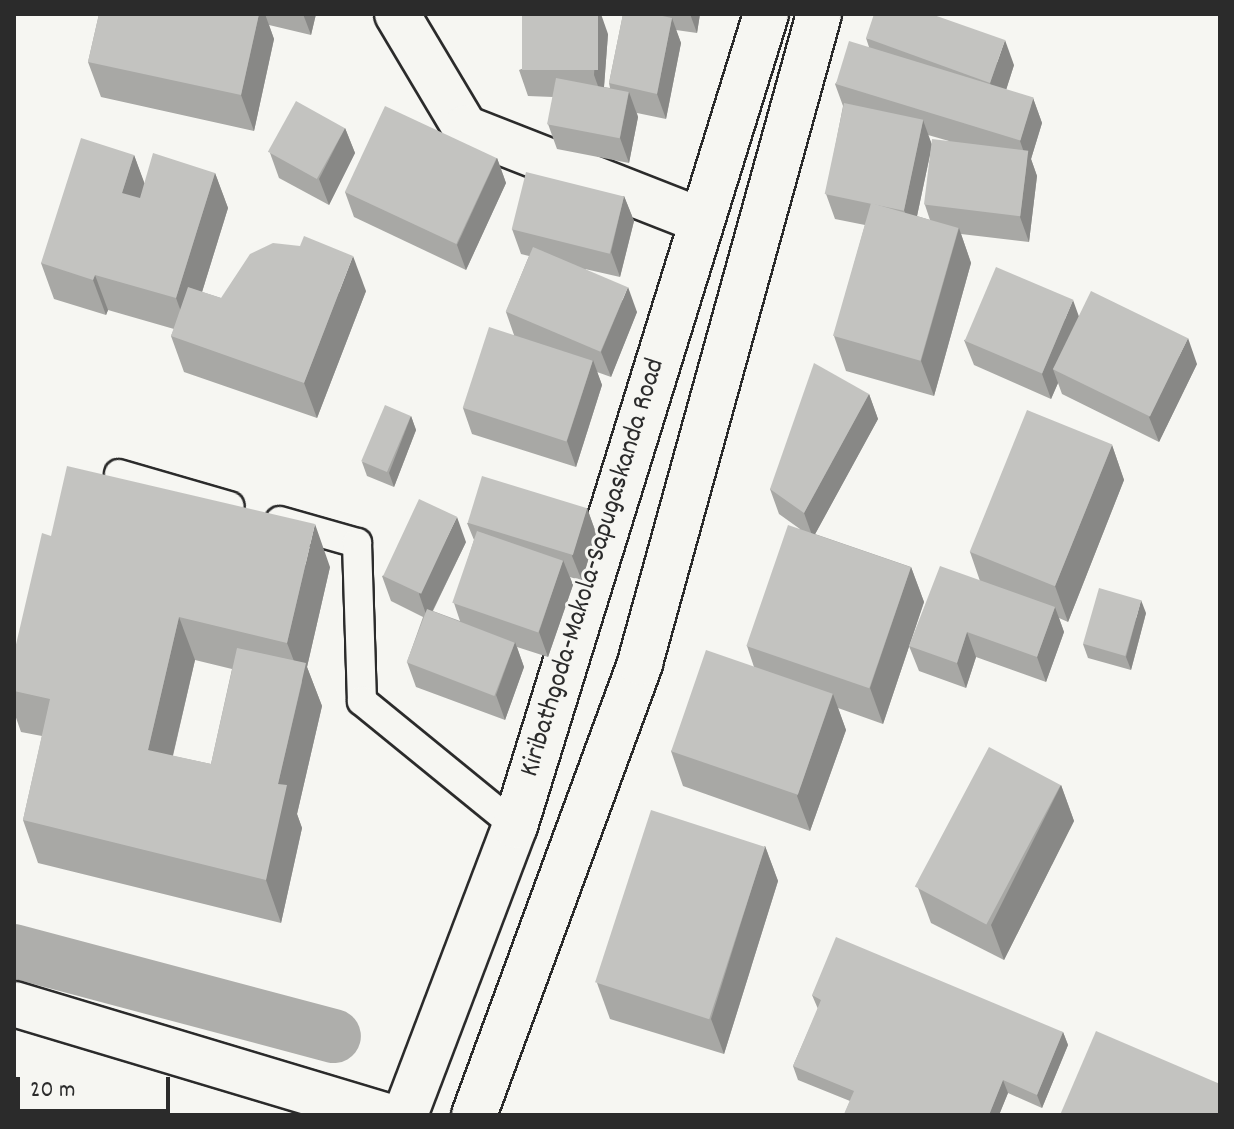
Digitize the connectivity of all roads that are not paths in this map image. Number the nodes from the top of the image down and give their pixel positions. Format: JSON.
{"nodes":[{"id":1,"x":397,"y":14,"type":"edge"},
{"id":2,"x":766,"y":14,"type":"edge"},
{"id":3,"x":819,"y":14,"type":"edge"},
{"id":4,"x":700,"y":220,"type":"junction"},
{"id":5,"x":119,"y":474,"type":"dead end"},
{"id":6,"x":515,"y":826,"type":"junction"},
{"id":7,"x":14,"y":1004,"type":"edge"},
{"id":8,"x":385,"y":1115,"type":"edge"},
{"id":9,"x":405,"y":1115,"type":"edge"},
{"id":10,"x":474,"y":1115,"type":"edge"}],
"edges":[{"from":1,"to":4,"type":"main road"},
{"from":2,"to":4,"type":"main road","name":"Kiribathgoda-Makola-Sapugaskanda Road"},
{"from":3,"to":10,"type":"main road"},
{"from":4,"to":6,"type":"main road","name":"Kiribathgoda-Makola-Sapugaskanda Road"},
{"from":5,"to":6,"type":"lane"},
{"from":6,"to":9,"type":"main road","name":"Kiribathgoda-Makola-Sapugaskanda Road"},
{"from":7,"to":8,"type":"main road"}]}
